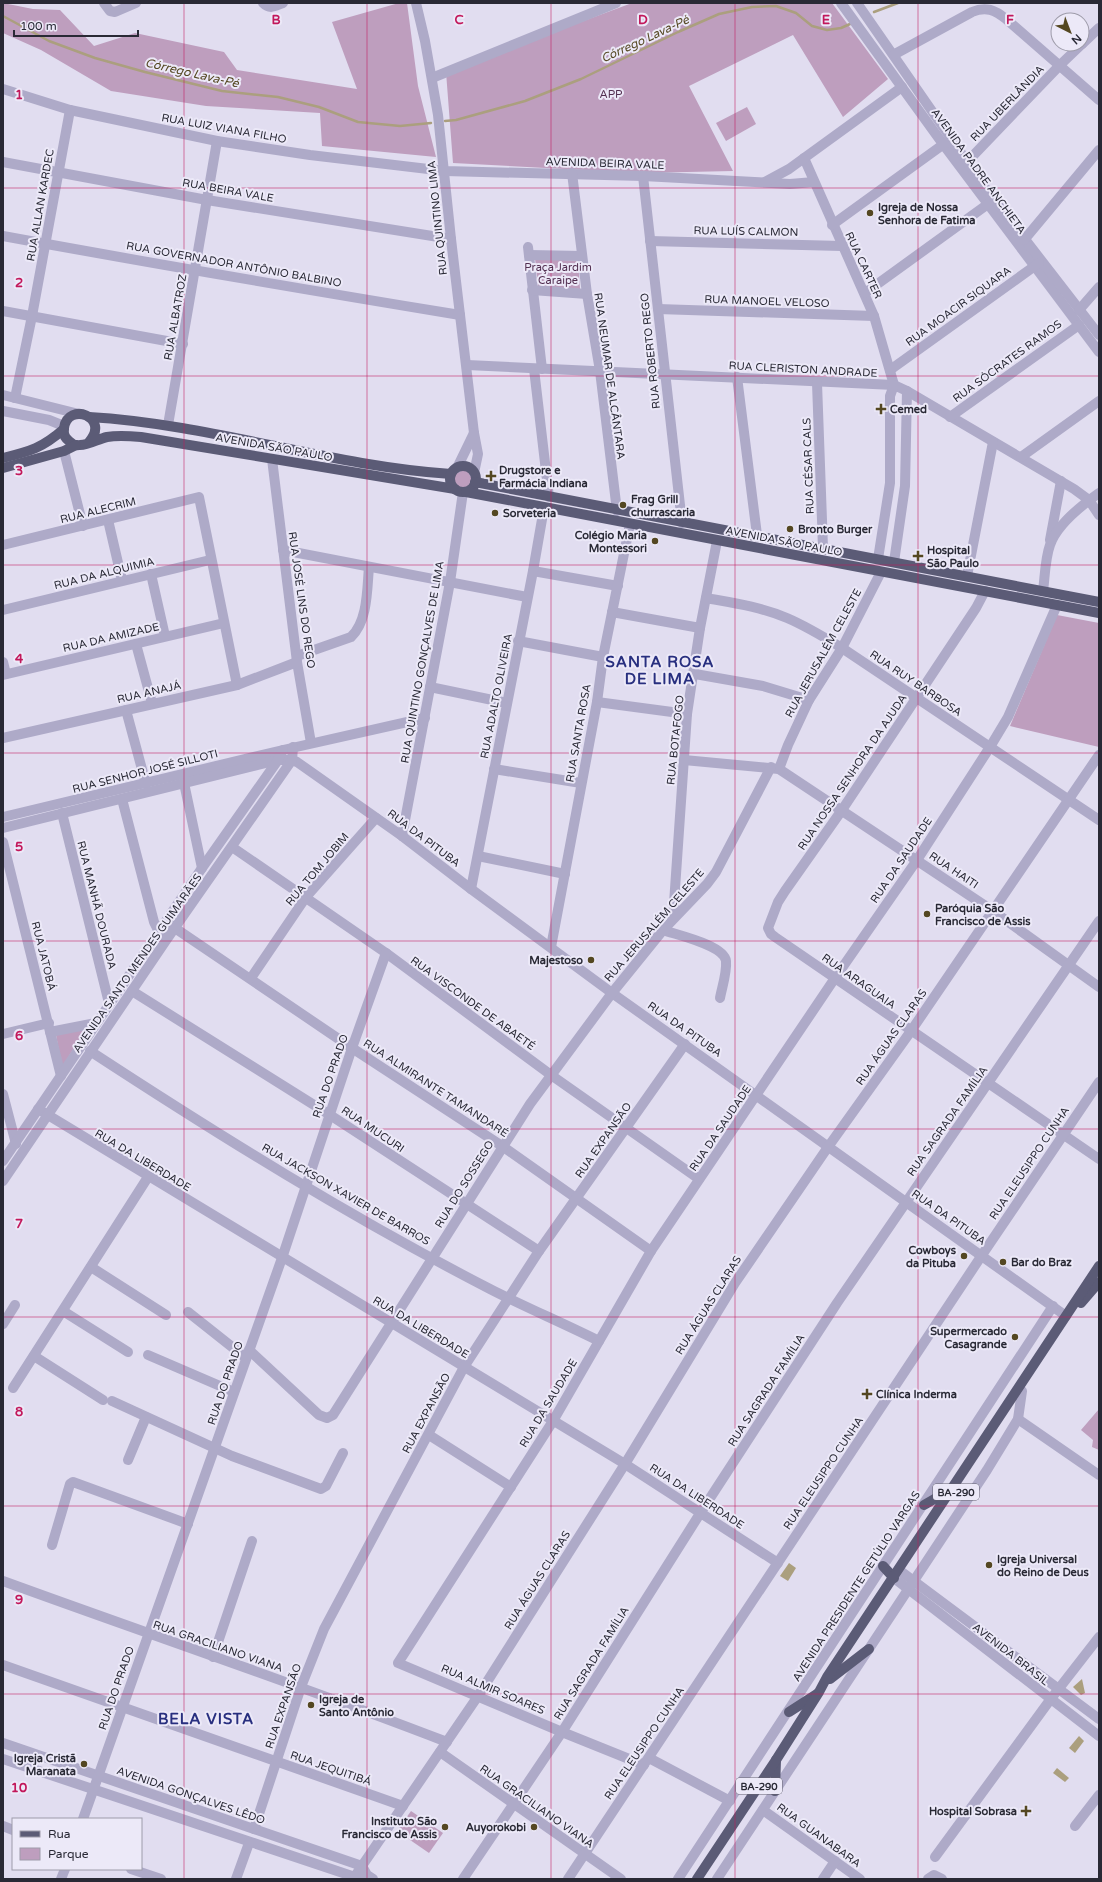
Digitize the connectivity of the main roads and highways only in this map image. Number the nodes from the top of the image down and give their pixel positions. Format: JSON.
{"nodes":[{"id":1,"x":89,"y":417,"type":"junction"},
{"id":2,"x":64,"y":428,"type":"junction"},
{"id":3,"x":90,"y":442,"type":"junction"},
{"id":4,"x":76,"y":445,"type":"junction"},
{"id":5,"x":3,"y":458,"type":"edge"},
{"id":6,"x":3,"y":468,"type":"edge"},
{"id":7,"x":454,"y":471,"type":"junction"},
{"id":8,"x":475,"y":477,"type":"junction"},
{"id":9,"x":461,"y":491,"type":"junction"},
{"id":10,"x":1099,"y":602,"type":"edge"},
{"id":11,"x":1099,"y":612,"type":"edge"},
{"id":12,"x":1099,"y":1266,"type":"edge"},
{"id":13,"x":1099,"y":1282,"type":"edge"},
{"id":14,"x":953,"y":1488,"type":"junction"},
{"id":15,"x":924,"y":1505,"type":"road end"},
{"id":16,"x":883,"y":1566,"type":"road end"},
{"id":17,"x":898,"y":1575,"type":"junction"},
{"id":18,"x":870,"y":1649,"type":"road end"},
{"id":19,"x":830,"y":1679,"type":"junction"},
{"id":20,"x":819,"y":1692,"type":"junction"},
{"id":21,"x":789,"y":1712,"type":"road end"},
{"id":22,"x":776,"y":1760,"type":"junction"},
{"id":23,"x":775,"y":1791,"type":"road end"},
{"id":24,"x":698,"y":1879,"type":"edge"}],
"edges":[{"from":1,"to":2,"type":"main road","name":"AVENIDA SÃO PAULO"},
{"from":1,"to":3,"type":"main road"},
{"from":1,"to":7,"type":"main road","name":"AVENIDA SÃO PAULO"},
{"from":2,"to":4,"type":"main road"},
{"from":2,"to":5,"type":"main road"},
{"from":3,"to":4,"type":"main road","name":"AVENIDA SÃO PAULO"},
{"from":3,"to":9,"type":"main road","name":"AVENIDA SÃO PAULO"},
{"from":4,"to":6,"type":"main road","name":"AVENIDA SÃO PAULO"},
{"from":7,"to":8,"type":"main road","name":"AVENIDA SÃO PAULO"},
{"from":7,"to":9,"type":"main road"},
{"from":8,"to":9,"type":"main road"},
{"from":8,"to":10,"type":"main road","name":"AVENIDA SÃO PAULO"},
{"from":9,"to":11,"type":"main road","name":"AVENIDA SÃO PAULO"},
{"from":12,"to":14,"type":"main road","number":"BA-290"},
{"from":13,"to":17,"type":"main road","number":"BA-290"},
{"from":14,"to":15,"type":"main road"},
{"from":14,"to":17,"type":"main road","number":"BA-290"},
{"from":16,"to":17,"type":"main road"},
{"from":17,"to":19,"type":"main road","number":"BA-290"},
{"from":17,"to":20,"type":"main road","number":"BA-290"},
{"from":18,"to":19,"type":"main road"},
{"from":19,"to":20,"type":"main road","number":"BA-290"},
{"from":20,"to":21,"type":"main road"},
{"from":20,"to":22,"type":"main road","number":"BA-290"},
{"from":22,"to":23,"type":"main road"},
{"from":22,"to":24,"type":"main road","number":"BA-290"}]}
